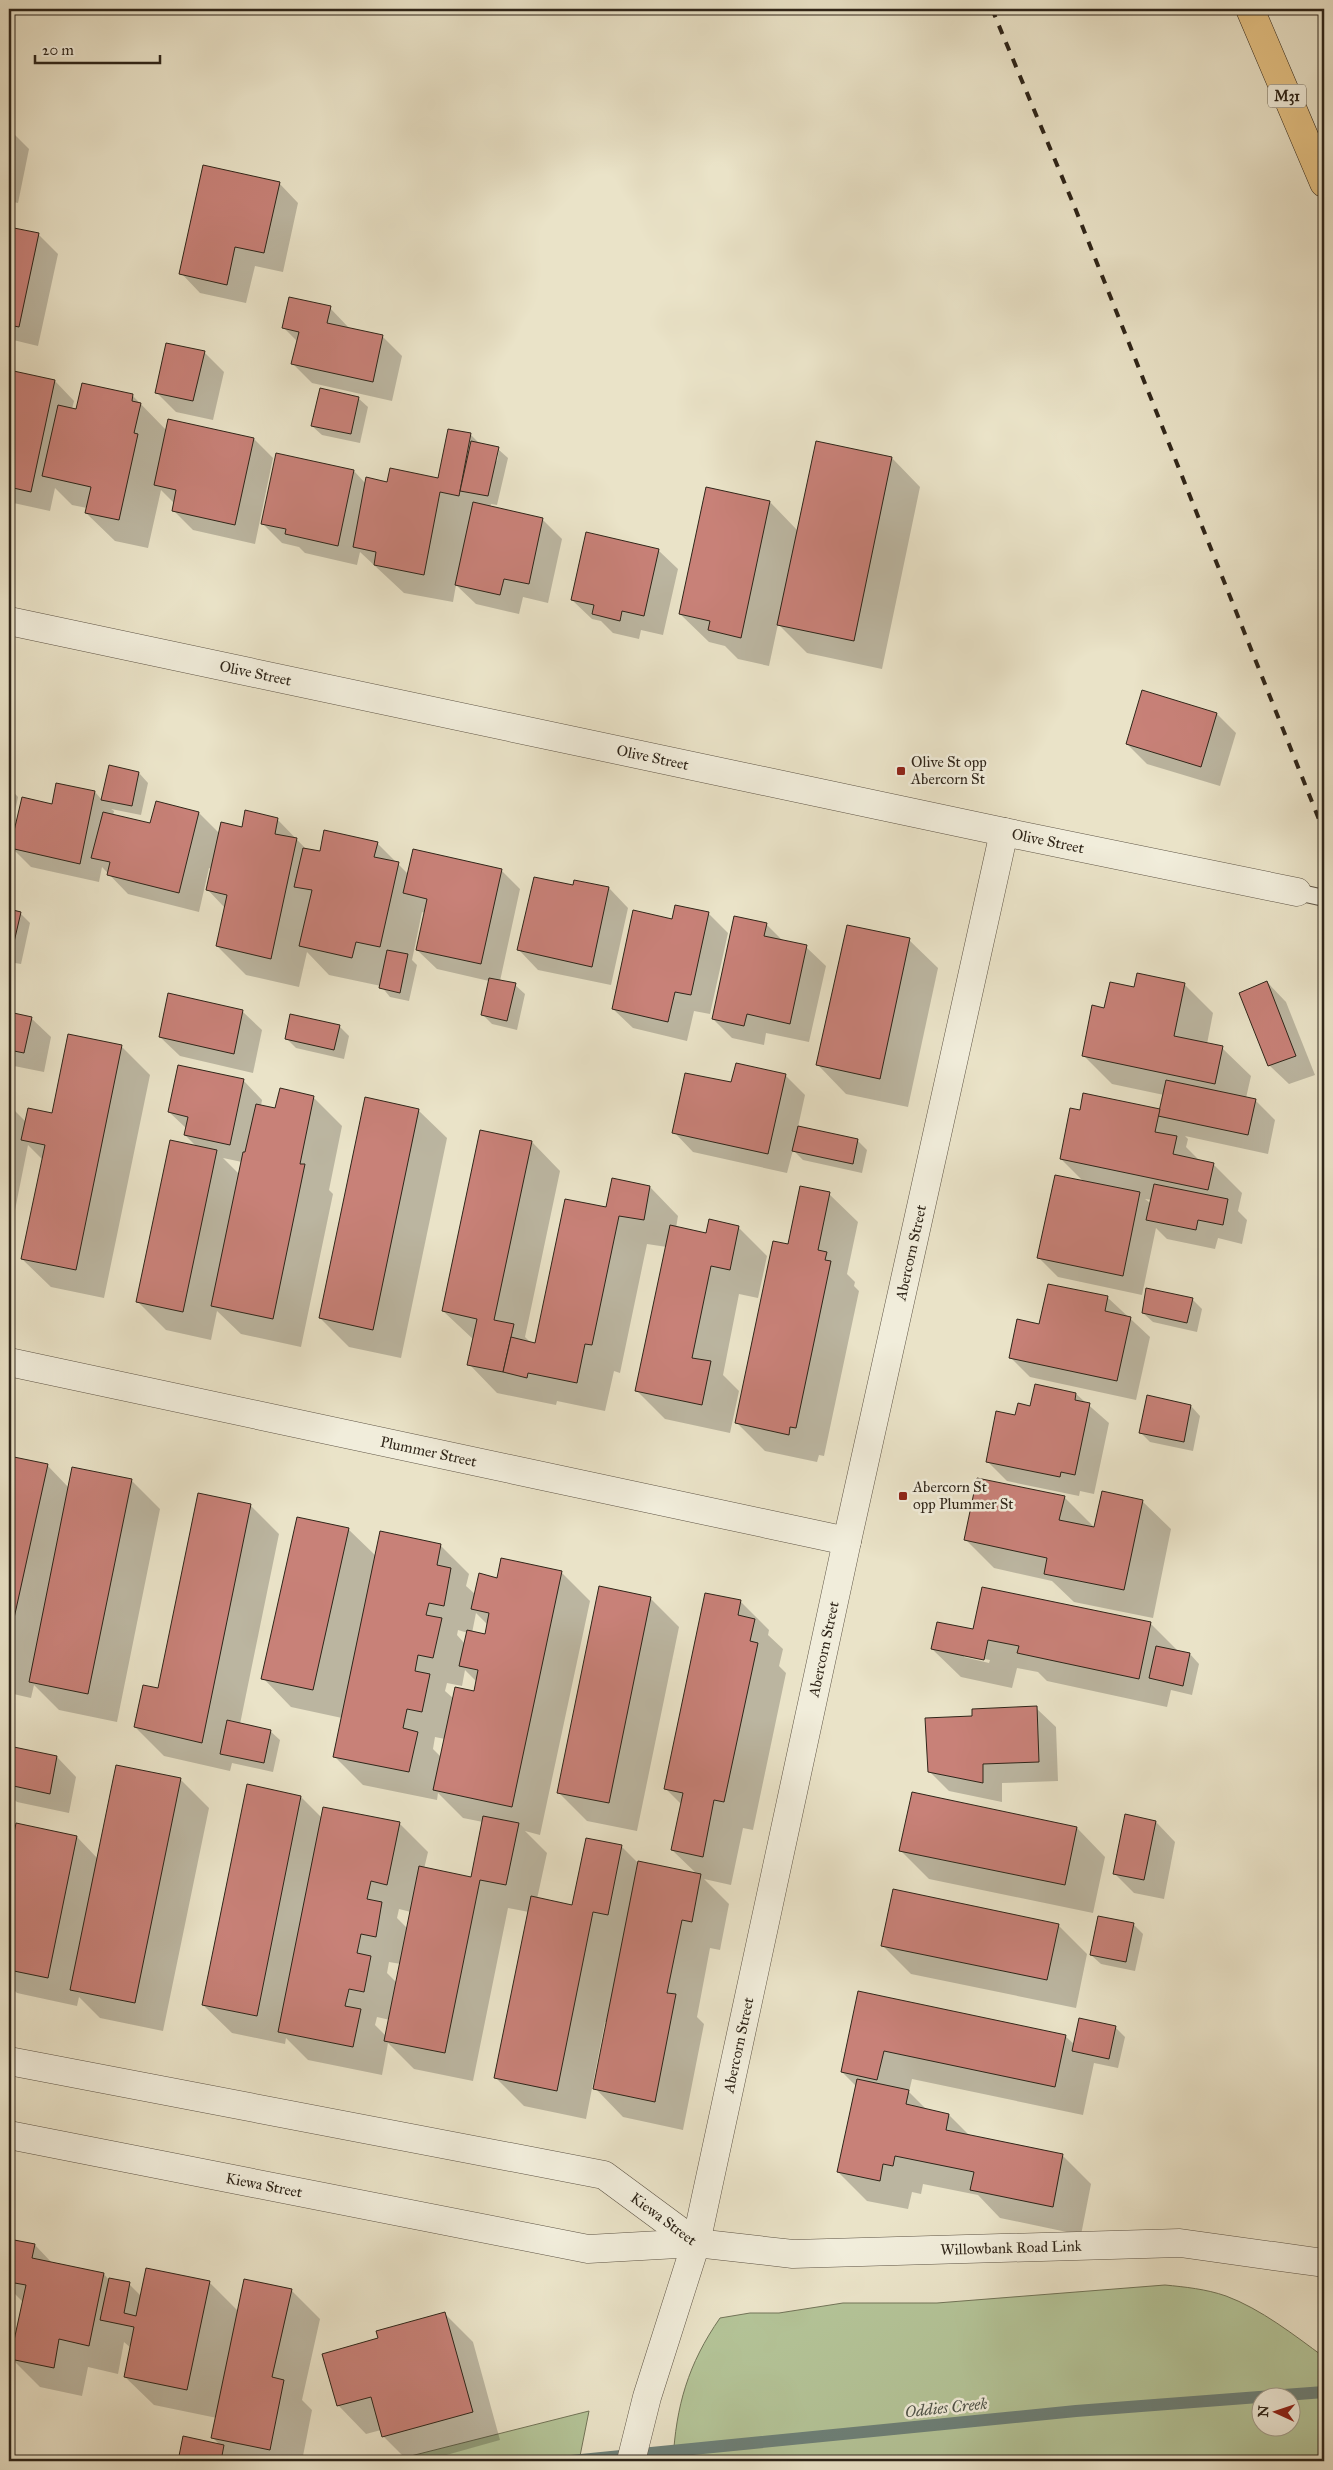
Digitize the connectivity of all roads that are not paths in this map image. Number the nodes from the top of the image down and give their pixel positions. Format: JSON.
{"nodes":[{"id":1,"x":1250,"y":9,"type":"edge"},
{"id":2,"x":1324,"y":183,"type":"edge"},
{"id":3,"x":9,"y":621,"type":"edge"},
{"id":4,"x":1004,"y":832,"type":"junction"},
{"id":5,"x":1297,"y":892,"type":"joint"},
{"id":6,"x":1324,"y":898,"type":"edge"},
{"id":7,"x":9,"y":1362,"type":"edge"},
{"id":8,"x":847,"y":1542,"type":"junction"},
{"id":9,"x":9,"y":2061,"type":"edge"},
{"id":10,"x":9,"y":2135,"type":"edge"},
{"id":11,"x":696,"y":2243,"type":"junction"},
{"id":12,"x":1324,"y":2263,"type":"edge"},
{"id":13,"x":631,"y":2461,"type":"edge"}],
"edges":[{"from":1,"to":2,"type":"highway","number":"M31"},
{"from":3,"to":4,"type":"street","name":"Olive Street"},
{"from":4,"to":5,"type":"street","name":"Olive Street"},
{"from":4,"to":8,"type":"street","name":"Abercorn Street"},
{"from":5,"to":6,"type":"lane"},
{"from":7,"to":8,"type":"street","name":"Plummer Street"},
{"from":8,"to":11,"type":"street","name":"Abercorn Street"},
{"from":9,"to":11,"type":"street","name":"Kiewa Street"},
{"from":10,"to":11,"type":"street","name":"Kiewa Street"},
{"from":11,"to":12,"type":"street","name":"Willowbank Road Link"},
{"from":11,"to":13,"type":"street","name":"Abercorn Street"}]}
